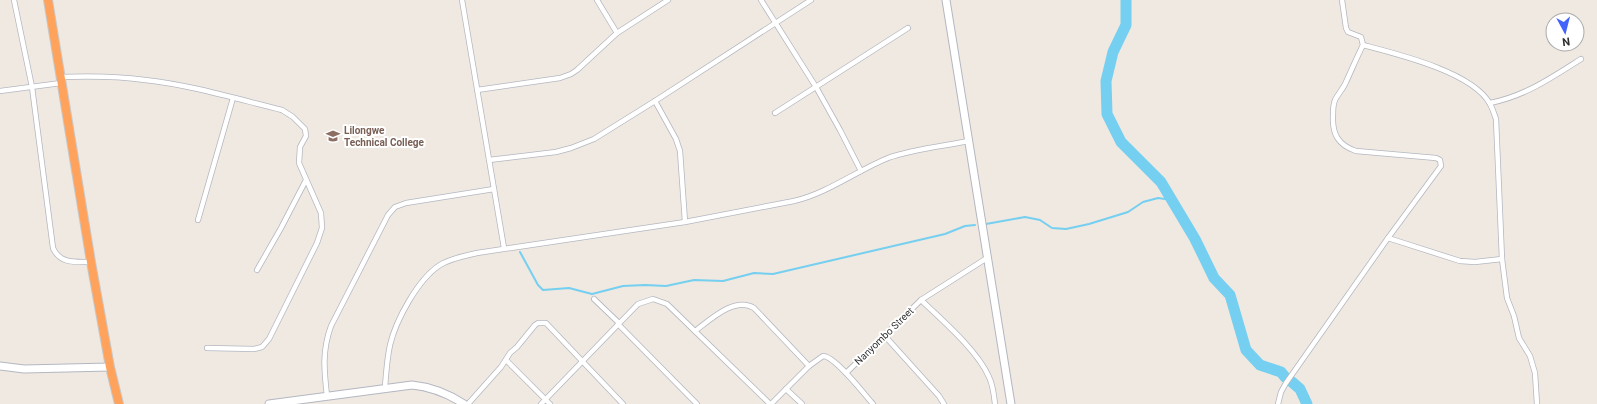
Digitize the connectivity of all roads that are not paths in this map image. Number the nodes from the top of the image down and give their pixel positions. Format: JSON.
{"nodes":[{"id":1,"x":14,"y":0,"type":"edge"},
{"id":2,"x":48,"y":0,"type":"edge"},
{"id":3,"x":462,"y":0,"type":"edge"},
{"id":4,"x":597,"y":0,"type":"edge"},
{"id":5,"x":668,"y":0,"type":"edge"},
{"id":6,"x":761,"y":0,"type":"edge"},
{"id":7,"x":811,"y":0,"type":"edge"},
{"id":8,"x":946,"y":0,"type":"edge"},
{"id":9,"x":1342,"y":0,"type":"edge"},
{"id":10,"x":775,"y":23,"type":"junction"},
{"id":11,"x":908,"y":28,"type":"dead end"},
{"id":12,"x":617,"y":33,"type":"junction"},
{"id":13,"x":1363,"y":45,"type":"junction"},
{"id":14,"x":1581,"y":59,"type":"dead end"},
{"id":15,"x":61,"y":80,"type":"junction"},
{"id":16,"x":32,"y":87,"type":"junction"},
{"id":17,"x":816,"y":87,"type":"junction"},
{"id":18,"x":477,"y":90,"type":"junction"},
{"id":19,"x":0,"y":92,"type":"edge"},
{"id":20,"x":233,"y":98,"type":"junction"},
{"id":21,"x":655,"y":101,"type":"junction"},
{"id":22,"x":1490,"y":103,"type":"junction"},
{"id":23,"x":775,"y":113,"type":"dead end"},
{"id":24,"x":969,"y":141,"type":"junction"},
{"id":25,"x":489,"y":160,"type":"junction"},
{"id":26,"x":861,"y":171,"type":"junction"},
{"id":27,"x":306,"y":180,"type":"junction"},
{"id":28,"x":494,"y":188,"type":"junction"},
{"id":29,"x":198,"y":220,"type":"dead end"},
{"id":30,"x":685,"y":222,"type":"junction"},
{"id":31,"x":1388,"y":238,"type":"junction"},
{"id":32,"x":504,"y":248,"type":"junction"},
{"id":33,"x":987,"y":258,"type":"junction"},
{"id":34,"x":1502,"y":259,"type":"junction"},
{"id":35,"x":90,"y":262,"type":"junction"},
{"id":36,"x":256,"y":270,"type":"dead end"},
{"id":37,"x":594,"y":298,"type":"dead end"},
{"id":38,"x":921,"y":300,"type":"junction"},
{"id":39,"x":618,"y":323,"type":"junction"},
{"id":40,"x":695,"y":331,"type":"junction"},
{"id":41,"x":884,"y":335,"type":"junction"},
{"id":42,"x":208,"y":348,"type":"dead end"},
{"id":43,"x":506,"y":360,"type":"junction"},
{"id":44,"x":582,"y":361,"type":"junction"},
{"id":45,"x":0,"y":366,"type":"edge"},
{"id":46,"x":809,"y":366,"type":"junction"},
{"id":47,"x":110,"y":367,"type":"junction"},
{"id":48,"x":846,"y":373,"type":"junction"},
{"id":49,"x":385,"y":387,"type":"junction"},
{"id":50,"x":786,"y":389,"type":"junction"},
{"id":51,"x":327,"y":396,"type":"junction"},
{"id":52,"x":546,"y":399,"type":"junction"},
{"id":53,"x":119,"y":404,"type":"edge"},
{"id":54,"x":269,"y":404,"type":"edge"},
{"id":55,"x":464,"y":404,"type":"edge"},
{"id":56,"x":468,"y":404,"type":"edge"},
{"id":57,"x":541,"y":404,"type":"edge"},
{"id":58,"x":550,"y":404,"type":"edge"},
{"id":59,"x":623,"y":404,"type":"edge"},
{"id":60,"x":697,"y":404,"type":"edge"},
{"id":61,"x":770,"y":404,"type":"edge"},
{"id":62,"x":802,"y":404,"type":"edge"},
{"id":63,"x":873,"y":404,"type":"edge"},
{"id":64,"x":944,"y":404,"type":"edge"},
{"id":65,"x":995,"y":404,"type":"edge"},
{"id":66,"x":1011,"y":404,"type":"edge"},
{"id":67,"x":1278,"y":404,"type":"edge"},
{"id":68,"x":1537,"y":404,"type":"edge"}],
"edges":[{"from":1,"to":16,"type":"street"},
{"from":2,"to":15,"type":"highway"},
{"from":3,"to":18,"type":"street"},
{"from":4,"to":12,"type":"street"},
{"from":5,"to":12,"type":"street"},
{"from":6,"to":10,"type":"street"},
{"from":7,"to":10,"type":"street"},
{"from":8,"to":24,"type":"street"},
{"from":9,"to":13,"type":"street"},
{"from":10,"to":17,"type":"street"},
{"from":10,"to":21,"type":"street"},
{"from":11,"to":17,"type":"street"},
{"from":12,"to":18,"type":"street"},
{"from":13,"to":22,"type":"street"},
{"from":13,"to":31,"type":"street"},
{"from":14,"to":22,"type":"street"},
{"from":15,"to":16,"type":"street"},
{"from":15,"to":20,"type":"street"},
{"from":15,"to":35,"type":"highway"},
{"from":16,"to":19,"type":"street"},
{"from":16,"to":35,"type":"street"},
{"from":17,"to":23,"type":"street"},
{"from":17,"to":26,"type":"street"},
{"from":18,"to":25,"type":"street"},
{"from":20,"to":27,"type":"street"},
{"from":20,"to":29,"type":"street"},
{"from":21,"to":25,"type":"street"},
{"from":21,"to":30,"type":"street"},
{"from":22,"to":34,"type":"street"},
{"from":24,"to":26,"type":"street"},
{"from":24,"to":33,"type":"street"},
{"from":25,"to":28,"type":"street"},
{"from":26,"to":30,"type":"street"},
{"from":27,"to":36,"type":"street"},
{"from":27,"to":42,"type":"street"},
{"from":28,"to":32,"type":"street"},
{"from":28,"to":51,"type":"street"},
{"from":30,"to":32,"type":"street"},
{"from":31,"to":34,"type":"street"},
{"from":31,"to":67,"type":"street"},
{"from":32,"to":49,"type":"street"},
{"from":33,"to":38,"type":"street","name":"Nanyombo Street"},
{"from":33,"to":66,"type":"street"},
{"from":34,"to":68,"type":"street"},
{"from":35,"to":47,"type":"highway"},
{"from":37,"to":39,"type":"street"},
{"from":38,"to":41,"type":"street","name":"Nanyombo Street"},
{"from":38,"to":65,"type":"street"},
{"from":39,"to":40,"type":"street"},
{"from":39,"to":44,"type":"street"},
{"from":39,"to":60,"type":"street"},
{"from":40,"to":46,"type":"street"},
{"from":40,"to":61,"type":"street"},
{"from":41,"to":48,"type":"street","name":"Nanyombo Street"},
{"from":41,"to":64,"type":"street"},
{"from":43,"to":44,"type":"street"},
{"from":43,"to":52,"type":"street"},
{"from":43,"to":56,"type":"street"},
{"from":44,"to":52,"type":"street"},
{"from":44,"to":59,"type":"street"},
{"from":45,"to":47,"type":"street"},
{"from":46,"to":48,"type":"street","name":"Nanyombo Street"},
{"from":46,"to":50,"type":"street","name":"Nanyombo Street"},
{"from":47,"to":53,"type":"highway"},
{"from":48,"to":63,"type":"street"},
{"from":49,"to":51,"type":"street"},
{"from":49,"to":55,"type":"street"},
{"from":50,"to":61,"type":"street","name":"Nanyombo Street"},
{"from":50,"to":62,"type":"street"},
{"from":51,"to":54,"type":"street"},
{"from":52,"to":57,"type":"street"},
{"from":52,"to":58,"type":"street"}]}
